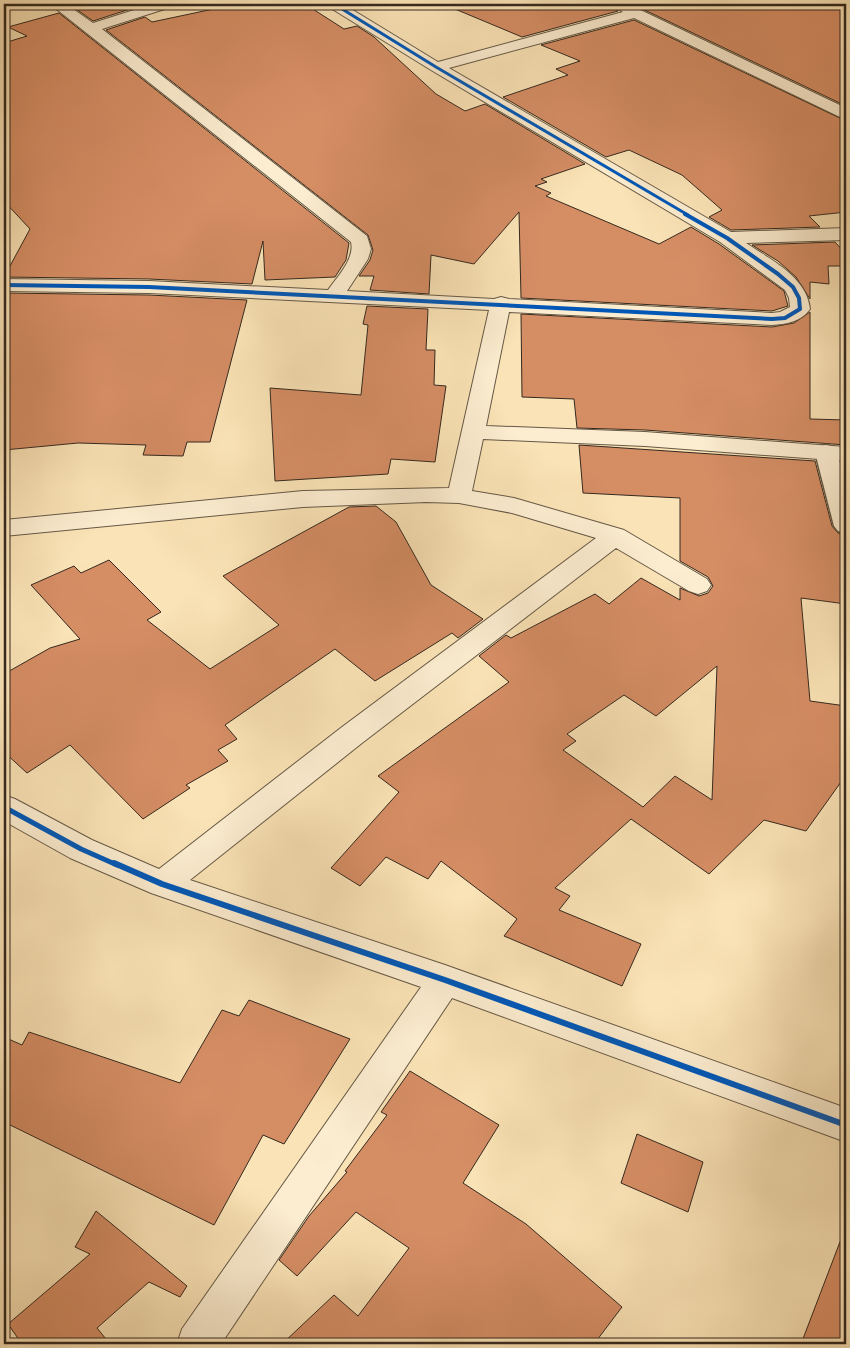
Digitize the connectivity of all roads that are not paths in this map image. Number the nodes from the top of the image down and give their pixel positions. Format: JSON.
{"nodes":[{"id":1,"x":57,"y":4,"type":"edge"},
{"id":2,"x":166,"y":4,"type":"edge"},
{"id":3,"x":334,"y":4,"type":"edge"},
{"id":4,"x":617,"y":4,"type":"edge"},
{"id":5,"x":635,"y":13,"type":"junction"},
{"id":6,"x":91,"y":28,"type":"junction"},
{"id":7,"x":436,"y":67,"type":"junction"},
{"id":8,"x":846,"y":114,"type":"edge"},
{"id":9,"x":846,"y":234,"type":"edge"},
{"id":10,"x":727,"y":238,"type":"junction"},
{"id":11,"x":4,"y":285,"type":"edge"},
{"id":12,"x":335,"y":295,"type":"junction"},
{"id":13,"x":501,"y":303,"type":"junction"},
{"id":14,"x":472,"y":432,"type":"junction"},
{"id":15,"x":836,"y":453,"type":"edge"},
{"id":16,"x":459,"y":496,"type":"junction"},
{"id":17,"x":846,"y":526,"type":"edge"},
{"id":18,"x":4,"y":528,"type":"edge"},
{"id":19,"x":615,"y":536,"type":"junction"},
{"id":20,"x":698,"y":585,"type":"dead end"},
{"id":21,"x":4,"y":807,"type":"edge"},
{"id":22,"x":162,"y":884,"type":"junction"},
{"id":23,"x":445,"y":980,"type":"junction"},
{"id":24,"x":846,"y":1125,"type":"edge"},
{"id":25,"x":197,"y":1344,"type":"edge"}],
"edges":[{"from":1,"to":6,"type":"street"},
{"from":2,"to":6,"type":"street"},
{"from":3,"to":7,"type":"street"},
{"from":4,"to":5,"type":"street"},
{"from":5,"to":7,"type":"street"},
{"from":5,"to":8,"type":"street"},
{"from":6,"to":12,"type":"street"},
{"from":7,"to":10,"type":"street"},
{"from":9,"to":10,"type":"street"},
{"from":10,"to":13,"type":"street"},
{"from":11,"to":12,"type":"street"},
{"from":12,"to":13,"type":"street"},
{"from":13,"to":14,"type":"street"},
{"from":14,"to":15,"type":"street"},
{"from":14,"to":16,"type":"street"},
{"from":15,"to":17,"type":"lane"},
{"from":16,"to":18,"type":"street"},
{"from":16,"to":19,"type":"street"},
{"from":19,"to":20,"type":"street"},
{"from":19,"to":22,"type":"street"},
{"from":21,"to":22,"type":"street"},
{"from":22,"to":23,"type":"street"},
{"from":23,"to":24,"type":"street"},
{"from":23,"to":25,"type":"street"}]}
